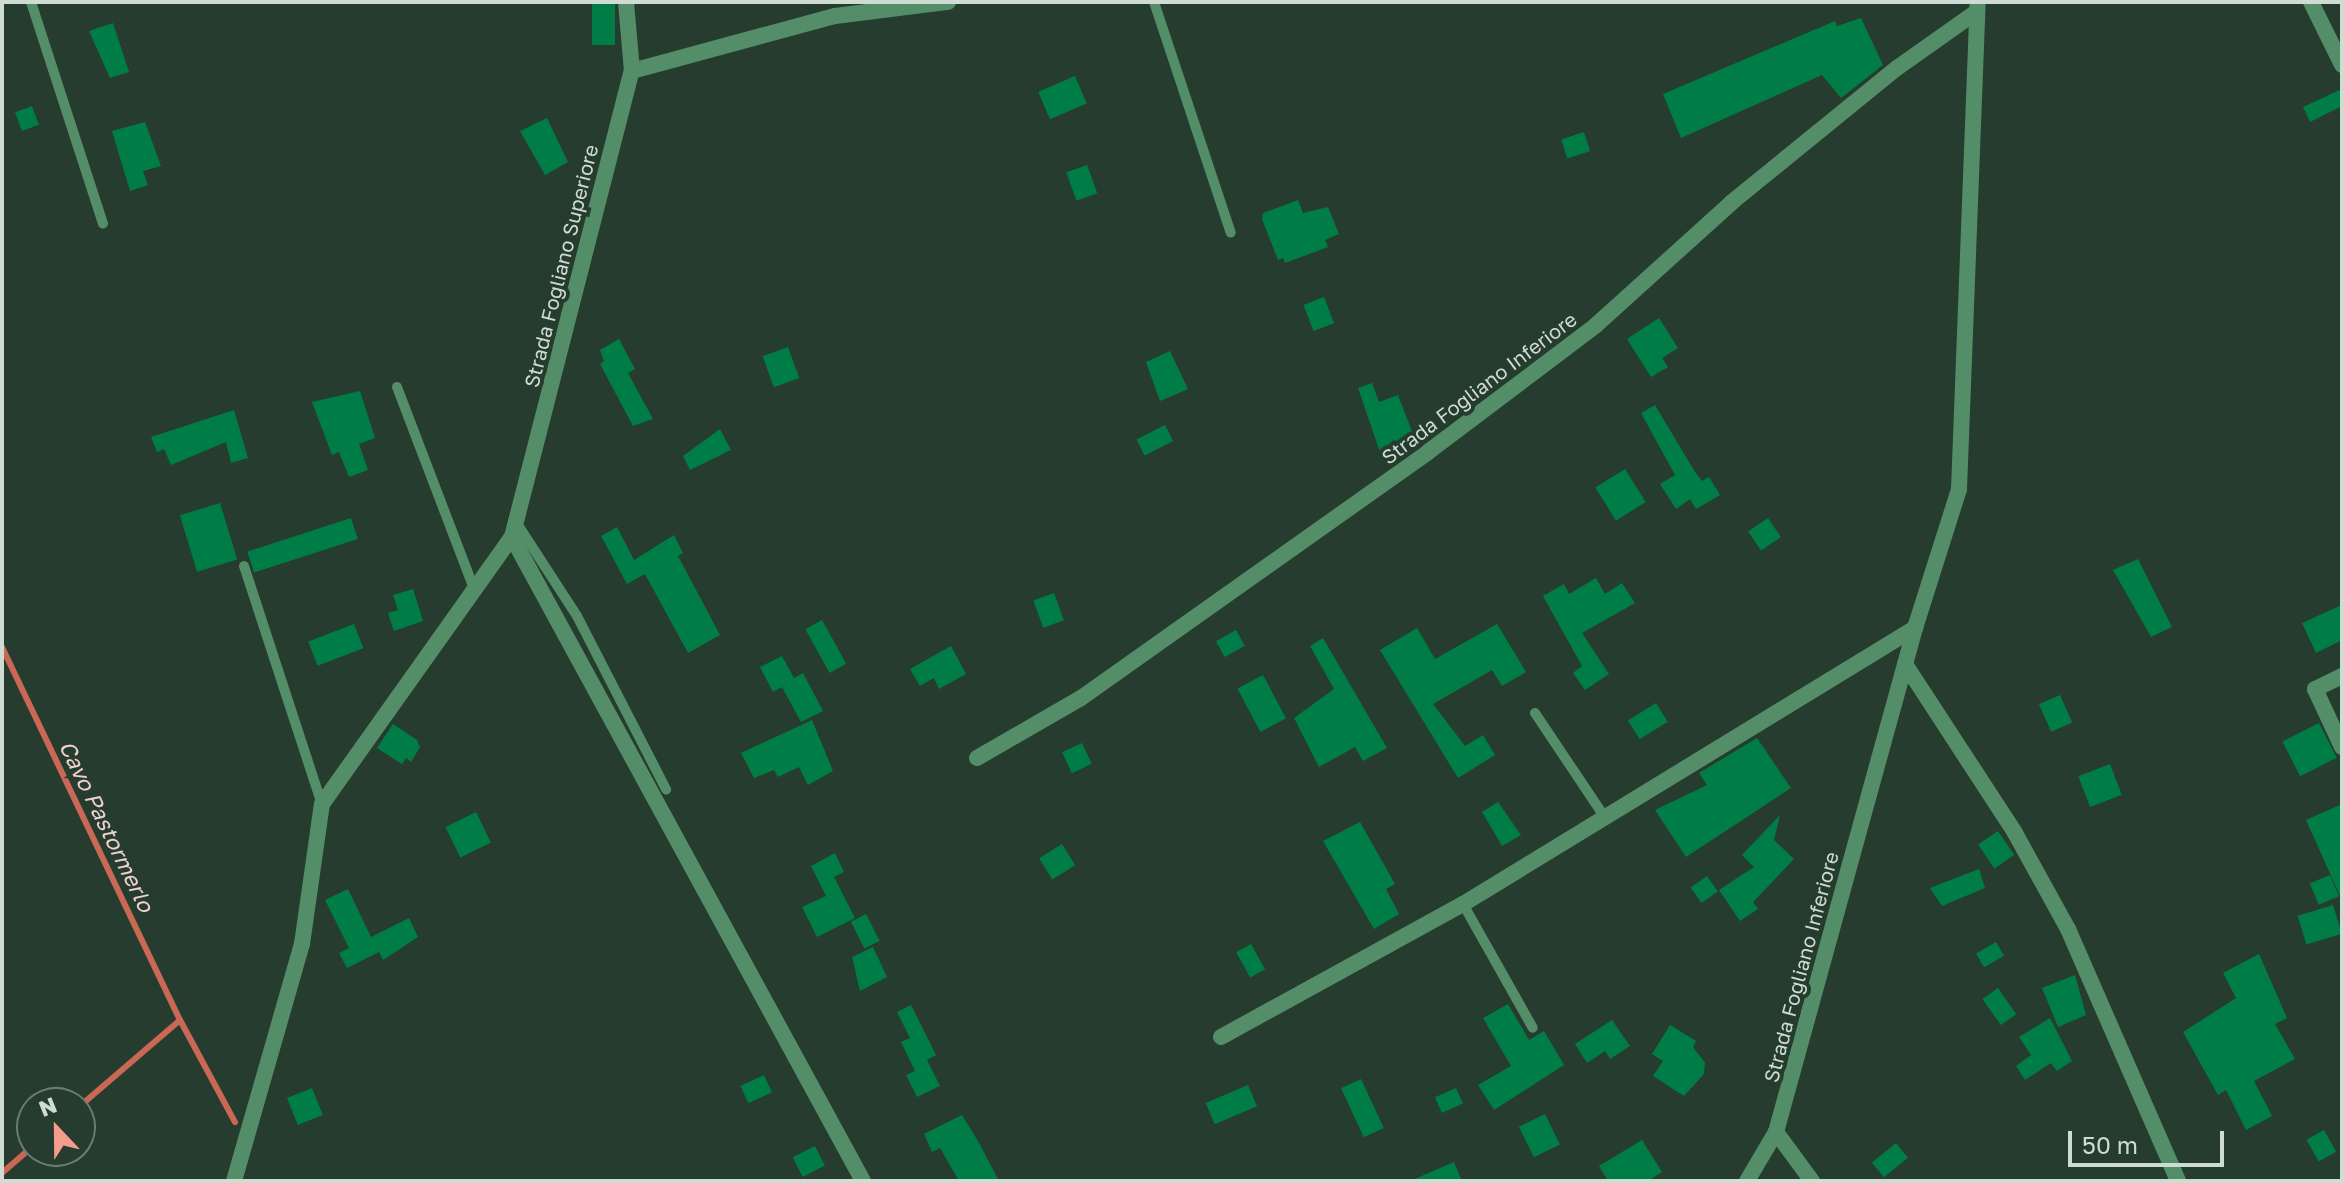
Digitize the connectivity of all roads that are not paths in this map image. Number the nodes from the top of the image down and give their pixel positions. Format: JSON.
{"nodes":[{"id":1,"x":31,"y":2,"type":"edge"},
{"id":2,"x":626,"y":2,"type":"edge"},
{"id":3,"x":948,"y":2,"type":"edge"},
{"id":4,"x":1154,"y":2,"type":"edge"},
{"id":5,"x":2311,"y":2,"type":"edge"},
{"id":6,"x":1977,"y":7,"type":"edge"},
{"id":7,"x":2342,"y":65,"type":"edge"},
{"id":8,"x":632,"y":71,"type":"junction"},
{"id":9,"x":103,"y":224,"type":"dead end"},
{"id":10,"x":1231,"y":233,"type":"dead end"},
{"id":11,"x":397,"y":387,"type":"dead end"},
{"id":12,"x":514,"y":530,"type":"junction"},
{"id":13,"x":244,"y":566,"type":"dead end"},
{"id":14,"x":475,"y":591,"type":"junction"},
{"id":15,"x":1915,"y":628,"type":"junction"},
{"id":16,"x":1905,"y":664,"type":"junction"},
{"id":17,"x":2342,"y":676,"type":"edge"},
{"id":18,"x":1535,"y":713,"type":"dead end"},
{"id":19,"x":2342,"y":747,"type":"edge"},
{"id":20,"x":977,"y":758,"type":"dead end"},
{"id":21,"x":666,"y":789,"type":"dead end"},
{"id":22,"x":322,"y":804,"type":"junction"},
{"id":23,"x":1606,"y":819,"type":"junction"},
{"id":24,"x":1463,"y":904,"type":"junction"},
{"id":25,"x":1533,"y":1028,"type":"dead end"},
{"id":26,"x":1221,"y":1037,"type":"dead end"},
{"id":27,"x":1776,"y":1132,"type":"junction"},
{"id":28,"x":234,"y":1181,"type":"edge"},
{"id":29,"x":863,"y":1181,"type":"edge"},
{"id":30,"x":1747,"y":1181,"type":"edge"},
{"id":31,"x":1812,"y":1181,"type":"edge"},
{"id":32,"x":2178,"y":1181,"type":"edge"}],
"edges":[{"from":1,"to":9,"type":"lane"},
{"from":2,"to":8,"type":"street","name":"Strada Fogliano Superiore"},
{"from":3,"to":8,"type":"street"},
{"from":4,"to":10,"type":"lane"},
{"from":5,"to":7,"type":"street"},
{"from":6,"to":15,"type":"street","name":"Strada Fogliano Inferiore"},
{"from":6,"to":20,"type":"street","name":"Strada Fogliano Inferiore"},
{"from":8,"to":12,"type":"street","name":"Strada Fogliano Superiore"},
{"from":11,"to":14,"type":"lane"},
{"from":12,"to":14,"type":"street","name":"Strada Fogliano Superiore"},
{"from":12,"to":21,"type":"lane"},
{"from":12,"to":29,"type":"street"},
{"from":13,"to":22,"type":"lane"},
{"from":14,"to":22,"type":"street","name":"Strada Fogliano Superiore"},
{"from":15,"to":16,"type":"street","name":"Strada Fogliano Inferiore"},
{"from":15,"to":23,"type":"street"},
{"from":16,"to":27,"type":"street","name":"Strada Fogliano Inferiore"},
{"from":16,"to":32,"type":"street"},
{"from":17,"to":19,"type":"street"},
{"from":18,"to":23,"type":"lane"},
{"from":22,"to":28,"type":"street"},
{"from":23,"to":24,"type":"street"},
{"from":24,"to":25,"type":"lane"},
{"from":24,"to":26,"type":"street"},
{"from":27,"to":30,"type":"street","name":"Strada Fogliano Inferiore"},
{"from":27,"to":31,"type":"street"}]}
